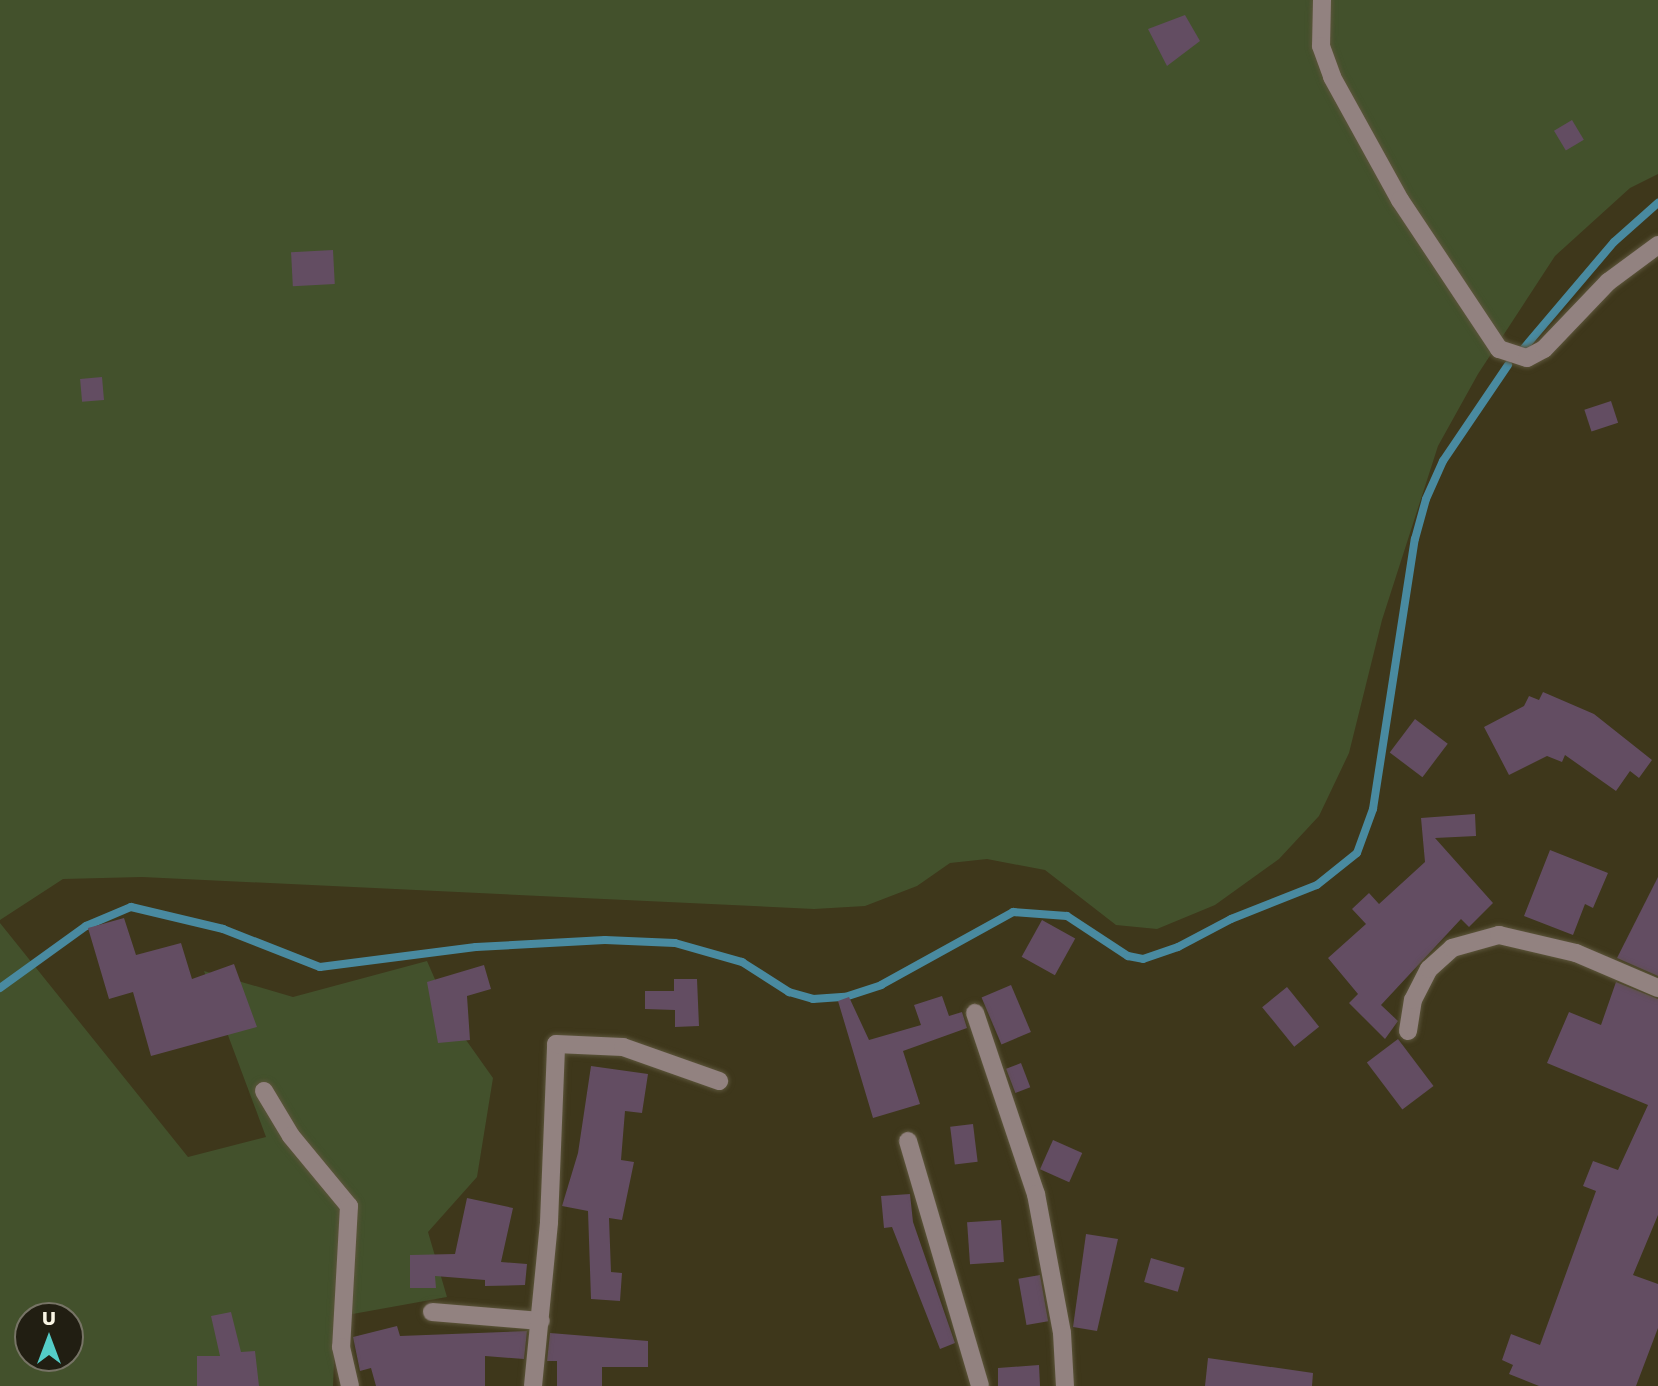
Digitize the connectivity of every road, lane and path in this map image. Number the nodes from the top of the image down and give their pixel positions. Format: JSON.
{"nodes":[{"id":1,"x":1322,"y":0,"type":"edge"},
{"id":2,"x":1658,"y":245,"type":"edge"},
{"id":3,"x":1658,"y":988,"type":"edge"},
{"id":4,"x":975,"y":1013,"type":"dead end"},
{"id":5,"x":1408,"y":1031,"type":"dead end"},
{"id":6,"x":719,"y":1081,"type":"dead end"},
{"id":7,"x":264,"y":1091,"type":"dead end"},
{"id":8,"x":908,"y":1141,"type":"dead end"},
{"id":9,"x":432,"y":1312,"type":"dead end"},
{"id":10,"x":541,"y":1321,"type":"junction"},
{"id":11,"x":350,"y":1386,"type":"edge"},
{"id":12,"x":533,"y":1386,"type":"edge"},
{"id":13,"x":980,"y":1386,"type":"edge"},
{"id":14,"x":1065,"y":1386,"type":"edge"}],
"edges":[{"from":1,"to":2,"type":"street"},
{"from":3,"to":5,"type":"street"},
{"from":4,"to":14,"type":"street"},
{"from":6,"to":10,"type":"street"},
{"from":7,"to":11,"type":"street"},
{"from":8,"to":13,"type":"street"},
{"from":9,"to":10,"type":"street"},
{"from":10,"to":12,"type":"street"}]}
